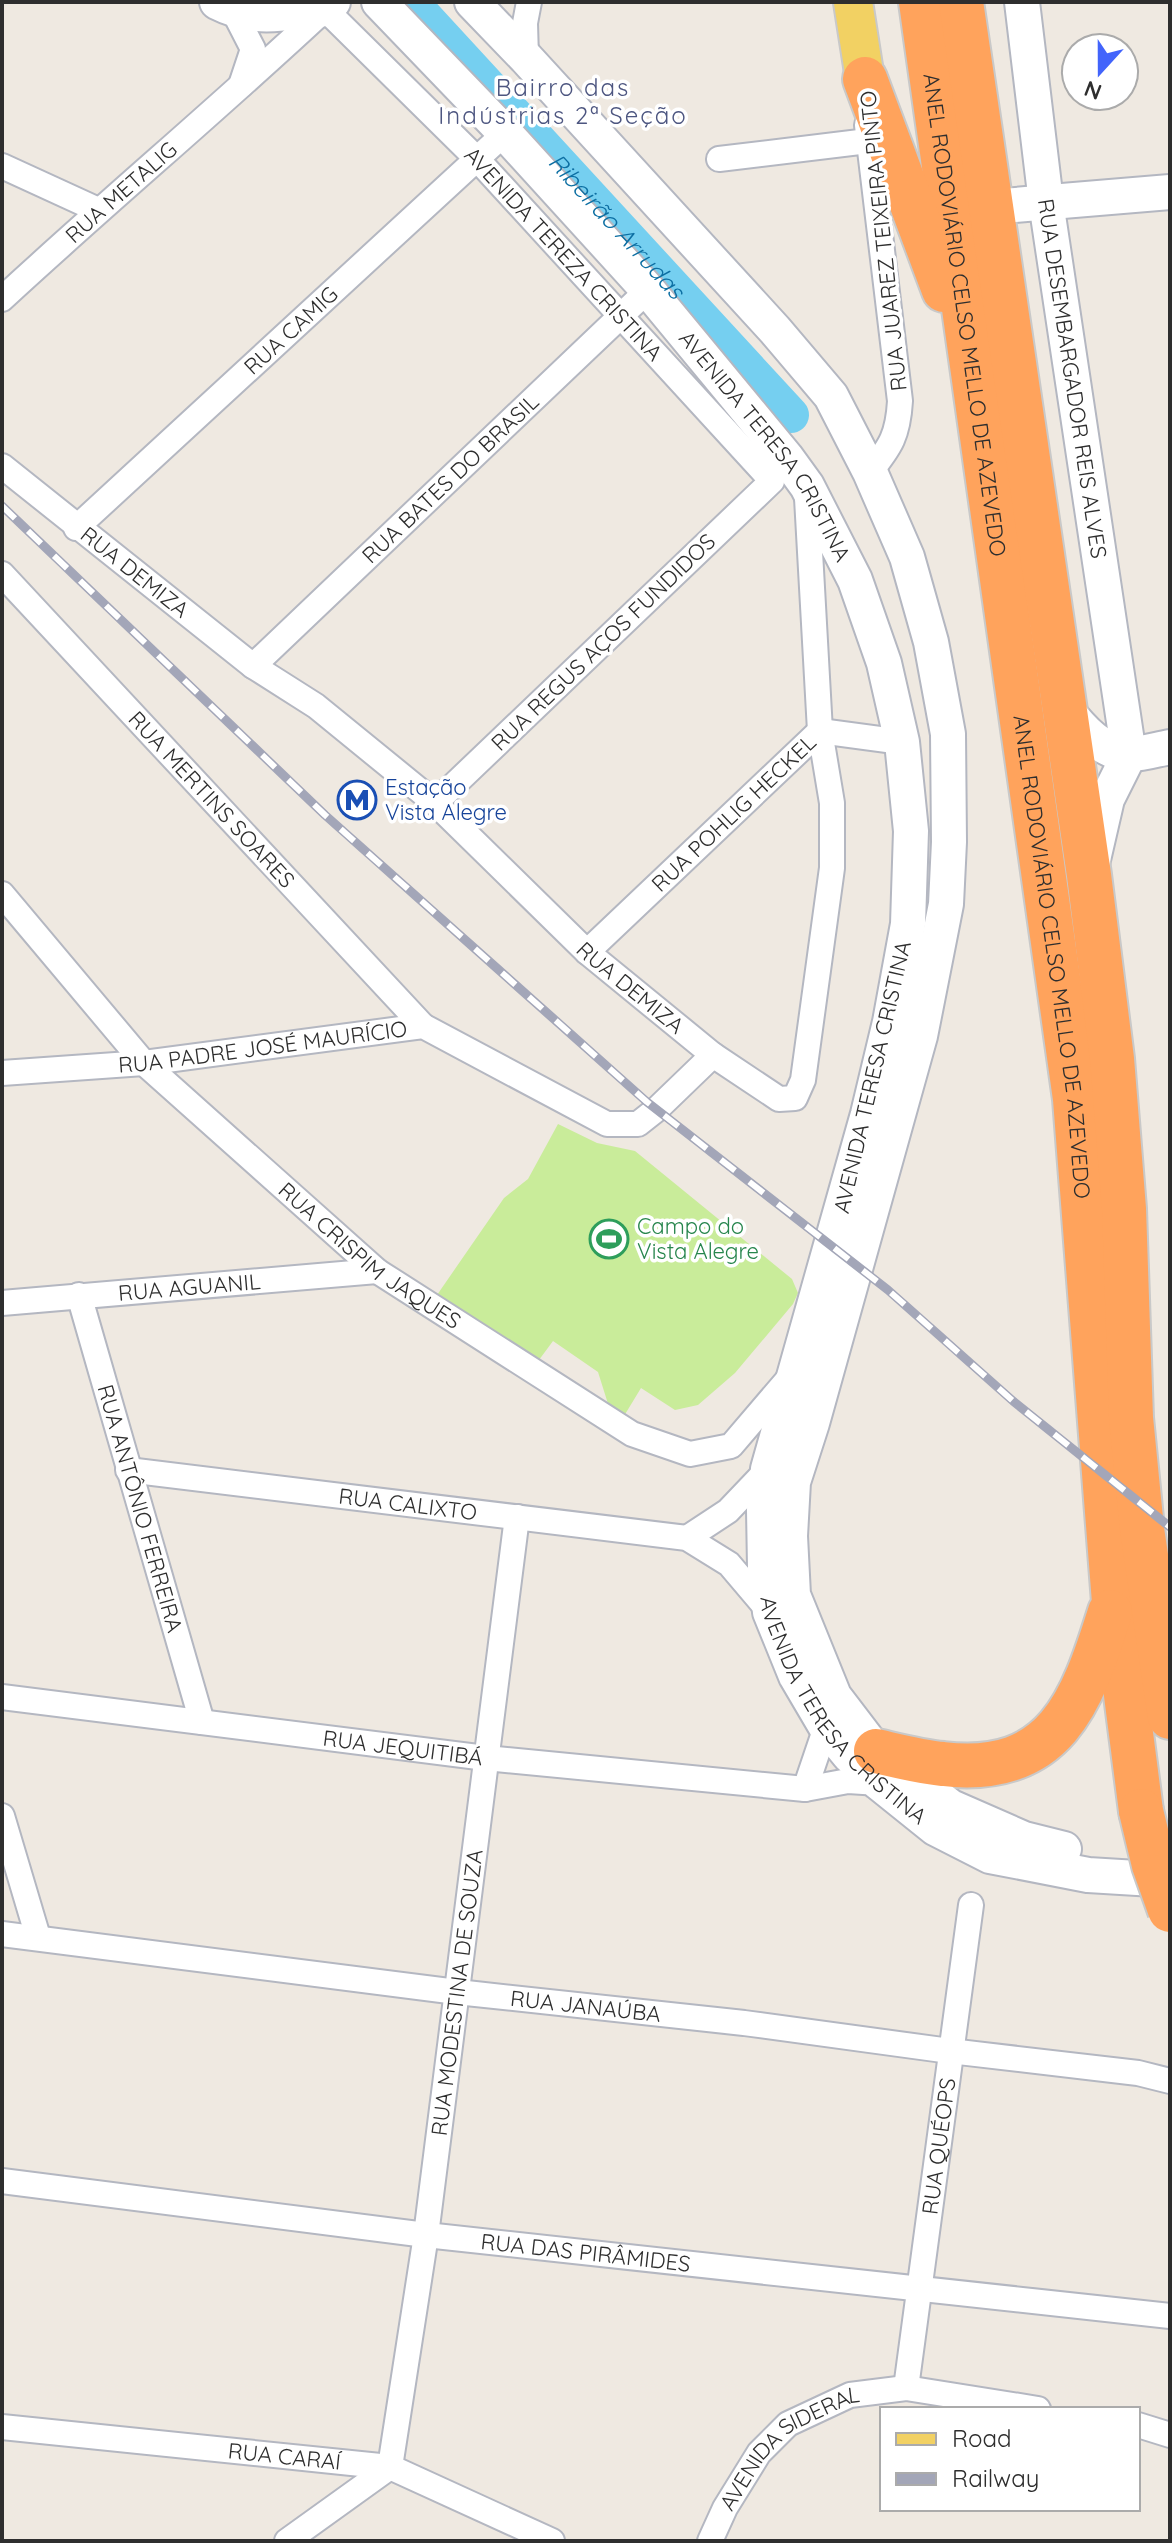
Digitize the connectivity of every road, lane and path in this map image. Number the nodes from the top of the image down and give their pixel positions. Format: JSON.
{"nodes":[{"id":1,"x":379,"y":2,"type":"edge"},
{"id":2,"x":472,"y":2,"type":"edge"},
{"id":3,"x":529,"y":2,"type":"edge"},
{"id":4,"x":853,"y":2,"type":"edge"},
{"id":5,"x":921,"y":2,"type":"edge"},
{"id":6,"x":961,"y":2,"type":"edge"},
{"id":7,"x":1022,"y":2,"type":"edge"},
{"id":8,"x":225,"y":6,"type":"edge"},
{"id":9,"x":329,"y":6,"type":"edge"},
{"id":10,"x":526,"y":58,"type":"junction"},
{"id":11,"x":865,"y":79,"type":"junction"},
{"id":12,"x":241,"y":88,"type":"junction"},
{"id":13,"x":505,"y":133,"type":"junction"},
{"id":14,"x":868,"y":141,"type":"junction"},
{"id":15,"x":477,"y":159,"type":"junction"},
{"id":16,"x":719,"y":159,"type":"dead end"},
{"id":17,"x":2,"y":166,"type":"edge"},
{"id":18,"x":1170,"y":192,"type":"edge"},
{"id":19,"x":1046,"y":202,"type":"junction"},
{"id":20,"x":991,"y":207,"type":"junction"},
{"id":21,"x":98,"y":210,"type":"junction"},
{"id":22,"x":648,"y":290,"type":"junction"},
{"id":23,"x":2,"y":299,"type":"edge"},
{"id":24,"x":621,"y":315,"type":"junction"},
{"id":25,"x":972,"y":364,"type":"junction"},
{"id":26,"x":2,"y":466,"type":"edge"},
{"id":27,"x":870,"y":472,"type":"junction"},
{"id":28,"x":772,"y":481,"type":"joint"},
{"id":29,"x":807,"y":486,"type":"junction"},
{"id":30,"x":76,"y":528,"type":"junction"},
{"id":31,"x":2,"y":574,"type":"edge"},
{"id":32,"x":253,"y":666,"type":"junction"},
{"id":33,"x":1064,"y":707,"type":"junction"},
{"id":34,"x":820,"y":731,"type":"junction"},
{"id":35,"x":902,"y":742,"type":"junction"},
{"id":36,"x":1170,"y":747,"type":"edge"},
{"id":37,"x":1129,"y":755,"type":"junction"},
{"id":38,"x":435,"y":803,"type":"junction"},
{"id":39,"x":1089,"y":875,"type":"junction"},
{"id":40,"x":2,"y":894,"type":"edge"},
{"id":41,"x":587,"y":952,"type":"junction"},
{"id":42,"x":423,"y":1026,"type":"junction"},
{"id":43,"x":713,"y":1055,"type":"junction"},
{"id":44,"x":144,"y":1063,"type":"junction"},
{"id":45,"x":2,"y":1073,"type":"edge"},
{"id":46,"x":377,"y":1271,"type":"junction"},
{"id":47,"x":79,"y":1295,"type":"junction"},
{"id":48,"x":2,"y":1303,"type":"edge"},
{"id":49,"x":795,"y":1371,"type":"junction"},
{"id":50,"x":768,"y":1469,"type":"junction"},
{"id":51,"x":128,"y":1470,"type":"junction"},
{"id":52,"x":517,"y":1517,"type":"junction"},
{"id":53,"x":1142,"y":1529,"type":"junction"},
{"id":54,"x":687,"y":1538,"type":"junction"},
{"id":55,"x":1114,"y":1602,"type":"junction"},
{"id":56,"x":770,"y":1612,"type":"junction"},
{"id":57,"x":1170,"y":1629,"type":"edge"},
{"id":58,"x":2,"y":1697,"type":"edge"},
{"id":59,"x":1170,"y":1717,"type":"edge"},
{"id":60,"x":202,"y":1722,"type":"junction"},
{"id":61,"x":826,"y":1727,"type":"junction"},
{"id":62,"x":486,"y":1758,"type":"junction"},
{"id":63,"x":878,"y":1767,"type":"junction"},
{"id":64,"x":805,"y":1789,"type":"junction"},
{"id":65,"x":2,"y":1816,"type":"edge"},
{"id":66,"x":1170,"y":1857,"type":"edge"},
{"id":67,"x":1170,"y":1880,"type":"edge"},
{"id":68,"x":971,"y":1905,"type":"dead end"},
{"id":69,"x":1170,"y":1910,"type":"edge"},
{"id":70,"x":2,"y":1934,"type":"edge"},
{"id":71,"x":38,"y":1937,"type":"junction"},
{"id":72,"x":457,"y":1992,"type":"junction"},
{"id":73,"x":950,"y":2051,"type":"junction"},
{"id":74,"x":1170,"y":2081,"type":"edge"},
{"id":75,"x":2,"y":2181,"type":"edge"},
{"id":76,"x":426,"y":2235,"type":"junction"},
{"id":77,"x":920,"y":2289,"type":"junction"},
{"id":78,"x":1170,"y":2316,"type":"edge"},
{"id":79,"x":906,"y":2388,"type":"junction"},
{"id":80,"x":1025,"y":2407,"type":"edge"},
{"id":81,"x":1140,"y":2426,"type":"edge"},
{"id":82,"x":2,"y":2427,"type":"edge"},
{"id":83,"x":1170,"y":2435,"type":"edge"},
{"id":84,"x":390,"y":2467,"type":"junction"},
{"id":85,"x":287,"y":2541,"type":"edge"},
{"id":86,"x":552,"y":2541,"type":"edge"},
{"id":87,"x":710,"y":2541,"type":"edge"}],
"edges":[{"from":1,"to":13,"type":"main road","name":"AVENIDA TERESA CRISTINA"},
{"from":2,"to":10,"type":"main road","name":"AVENIDA TERESA CRISTINA"},
{"from":3,"to":10,"type":"street"},
{"from":4,"to":11,"type":"main road","name":"RUA JUAREZ TEIXEIRA PINTO"},
{"from":5,"to":25,"type":"highway","name":"ANEL RODOVIÁRIO CELSO MELLO DE AZEVEDO"},
{"from":6,"to":20,"type":"highway","name":"ANEL RODOVIÁRIO CELSO MELLO DE AZEVEDO"},
{"from":7,"to":19,"type":"main road","name":"RUA DESEMBARGADOR REIS ALVES"},
{"from":8,"to":9,"type":"main road"},
{"from":8,"to":12,"type":"street"},
{"from":9,"to":12,"type":"street","name":"RUA METALIG"},
{"from":9,"to":15,"type":"street","name":"AVENIDA TEREZA CRISTINA"},
{"from":10,"to":27,"type":"main road","name":"AVENIDA TERESA CRISTINA"},
{"from":11,"to":14,"type":"street","name":"RUA JUAREZ TEIXEIRA PINTO"},
{"from":11,"to":25,"type":"highway"},
{"from":12,"to":21,"type":"street","name":"RUA METALIG"},
{"from":13,"to":15,"type":"street","name":"RUA CAMIG"},
{"from":13,"to":22,"type":"main road","name":"AVENIDA TERESA CRISTINA"},
{"from":14,"to":16,"type":"street"},
{"from":14,"to":27,"type":"street","name":"RUA JUAREZ TEIXEIRA PINTO"},
{"from":15,"to":24,"type":"street","name":"AVENIDA TEREZA CRISTINA"},
{"from":15,"to":30,"type":"street","name":"RUA CAMIG"},
{"from":17,"to":21,"type":"street"},
{"from":18,"to":19,"type":"main road"},
{"from":19,"to":20,"type":"main road"},
{"from":19,"to":37,"type":"main road","name":"RUA DESEMBARGADOR REIS ALVES"},
{"from":20,"to":33,"type":"highway","name":"ANEL RODOVIÁRIO CELSO MELLO DE AZEVEDO"},
{"from":21,"to":23,"type":"street","name":"RUA METALIG"},
{"from":22,"to":24,"type":"street","name":"RUA BATES DO BRASIL"},
{"from":22,"to":29,"type":"main road","name":"AVENIDA TERESA CRISTINA"},
{"from":24,"to":28,"type":"street","name":"AVENIDA TEREZA CRISTINA"},
{"from":24,"to":32,"type":"street","name":"RUA BATES DO BRASIL"},
{"from":25,"to":55,"type":"highway","name":"ANEL RODOVIÁRIO CELSO MELLO DE AZEVEDO"},
{"from":26,"to":30,"type":"street","name":"RUA DEMIZA"},
{"from":27,"to":63,"type":"main road","name":"AVENIDA TERESA CRISTINA"},
{"from":28,"to":38,"type":"street","name":"RUA REGUS AÇOS FUNDIDOS"},
{"from":29,"to":34,"type":"street","name":"RUA DEMIZA"},
{"from":29,"to":35,"type":"main road","name":"AVENIDA TERESA CRISTINA"},
{"from":30,"to":32,"type":"street","name":"RUA DEMIZA"},
{"from":31,"to":42,"type":"street","name":"RUA MERTINS SOARES"},
{"from":32,"to":38,"type":"street","name":"RUA DEMIZA"},
{"from":33,"to":37,"type":"main road"},
{"from":33,"to":39,"type":"highway","name":"ANEL RODOVIÁRIO CELSO MELLO DE AZEVEDO"},
{"from":34,"to":35,"type":"street","name":"RUA POHLIG HECKEL"},
{"from":34,"to":41,"type":"street","name":"RUA POHLIG HECKEL"},
{"from":34,"to":43,"type":"street","name":"RUA DEMIZA"},
{"from":35,"to":49,"type":"main road","name":"AVENIDA TERESA CRISTINA"},
{"from":36,"to":37,"type":"main road"},
{"from":37,"to":39,"type":"main road"},
{"from":38,"to":41,"type":"street","name":"RUA DEMIZA"},
{"from":39,"to":53,"type":"highway","name":"ANEL RODOVIÁRIO CELSO MELLO DE AZEVEDO"},
{"from":40,"to":44,"type":"street","name":"RUA CRISPIM JAQUES"},
{"from":41,"to":43,"type":"street","name":"RUA DEMIZA"},
{"from":42,"to":43,"type":"street","name":"RUA PADRE JOSÉ MAURÍCIO"},
{"from":42,"to":44,"type":"street","name":"RUA PADRE JOSÉ MAURÍCIO"},
{"from":44,"to":45,"type":"street","name":"RUA PADRE JOSÉ MAURÍCIO"},
{"from":44,"to":46,"type":"street","name":"RUA CRISPIM JAQUES"},
{"from":46,"to":47,"type":"street","name":"RUA AGUANIL"},
{"from":46,"to":49,"type":"street","name":"RUA CRISPIM JAQUES"},
{"from":47,"to":48,"type":"street","name":"RUA AGUANIL"},
{"from":47,"to":51,"type":"street","name":"RUA ANTÔNIO FERREIRA"},
{"from":49,"to":50,"type":"main road","name":"AVENIDA TERESA CRISTINA"},
{"from":50,"to":54,"type":"street"},
{"from":50,"to":56,"type":"main road","name":"AVENIDA TERESA CRISTINA"},
{"from":51,"to":52,"type":"street","name":"RUA CALIXTO"},
{"from":51,"to":60,"type":"street","name":"RUA ANTÔNIO FERREIRA"},
{"from":52,"to":54,"type":"street","name":"RUA CALIXTO"},
{"from":52,"to":62,"type":"street","name":"RUA MODESTINA DE SOUZA"},
{"from":53,"to":57,"type":"highway"},
{"from":53,"to":59,"type":"highway","name":"ANEL RODOVIÁRIO CELSO MELLO DE AZEVEDO"},
{"from":54,"to":56,"type":"street","name":"RUA CALIXTO"},
{"from":55,"to":63,"type":"highway"},
{"from":55,"to":69,"type":"highway","name":"ANEL RODOVIÁRIO CELSO MELLO DE AZEVEDO","bridge":true},
{"from":56,"to":61,"type":"main road","name":"AVENIDA TERESA CRISTINA"},
{"from":58,"to":60,"type":"street","name":"RUA JEQUITIBÁ"},
{"from":60,"to":62,"type":"street","name":"RUA JEQUITIBÁ"},
{"from":61,"to":63,"type":"main road","name":"AVENIDA TERESA CRISTINA"},
{"from":61,"to":64,"type":"street"},
{"from":62,"to":64,"type":"street","name":"RUA JEQUITIBÁ"},
{"from":62,"to":72,"type":"street","name":"RUA MODESTINA DE SOUZA"},
{"from":63,"to":64,"type":"street","name":"RUA JEQUITIBÁ"},
{"from":63,"to":66,"type":"main road","name":"AVENIDA TERESA CRISTINA"},
{"from":63,"to":67,"type":"main road","name":"AVENIDA TERESA CRISTINA"},
{"from":65,"to":71,"type":"street"},
{"from":68,"to":73,"type":"street","name":"RUA QUÉOPS"},
{"from":70,"to":71,"type":"street","name":"RUA JANAÚBA"},
{"from":71,"to":72,"type":"street","name":"RUA JANAÚBA"},
{"from":72,"to":73,"type":"street","name":"RUA JANAÚBA"},
{"from":72,"to":76,"type":"street","name":"RUA MODESTINA DE SOUZA"},
{"from":73,"to":74,"type":"street","name":"RUA JANAÚBA"},
{"from":73,"to":77,"type":"street","name":"RUA QUÉOPS"},
{"from":75,"to":76,"type":"street","name":"RUA DAS PIRÂMIDES"},
{"from":76,"to":77,"type":"street","name":"RUA DAS PIRÂMIDES"},
{"from":76,"to":84,"type":"street","name":"RUA MODESTINA DE SOUZA"},
{"from":77,"to":78,"type":"street","name":"RUA DAS PIRÂMIDES"},
{"from":77,"to":79,"type":"street","name":"RUA QUÉOPS"},
{"from":79,"to":80,"type":"street","name":"AVENIDA SIDERAL"},
{"from":79,"to":87,"type":"street","name":"AVENIDA SIDERAL"},
{"from":81,"to":83,"type":"street"},
{"from":82,"to":84,"type":"street","name":"RUA CARAÍ"},
{"from":84,"to":85,"type":"street"},
{"from":84,"to":86,"type":"street","name":"RUA CARAÍ"}]}
